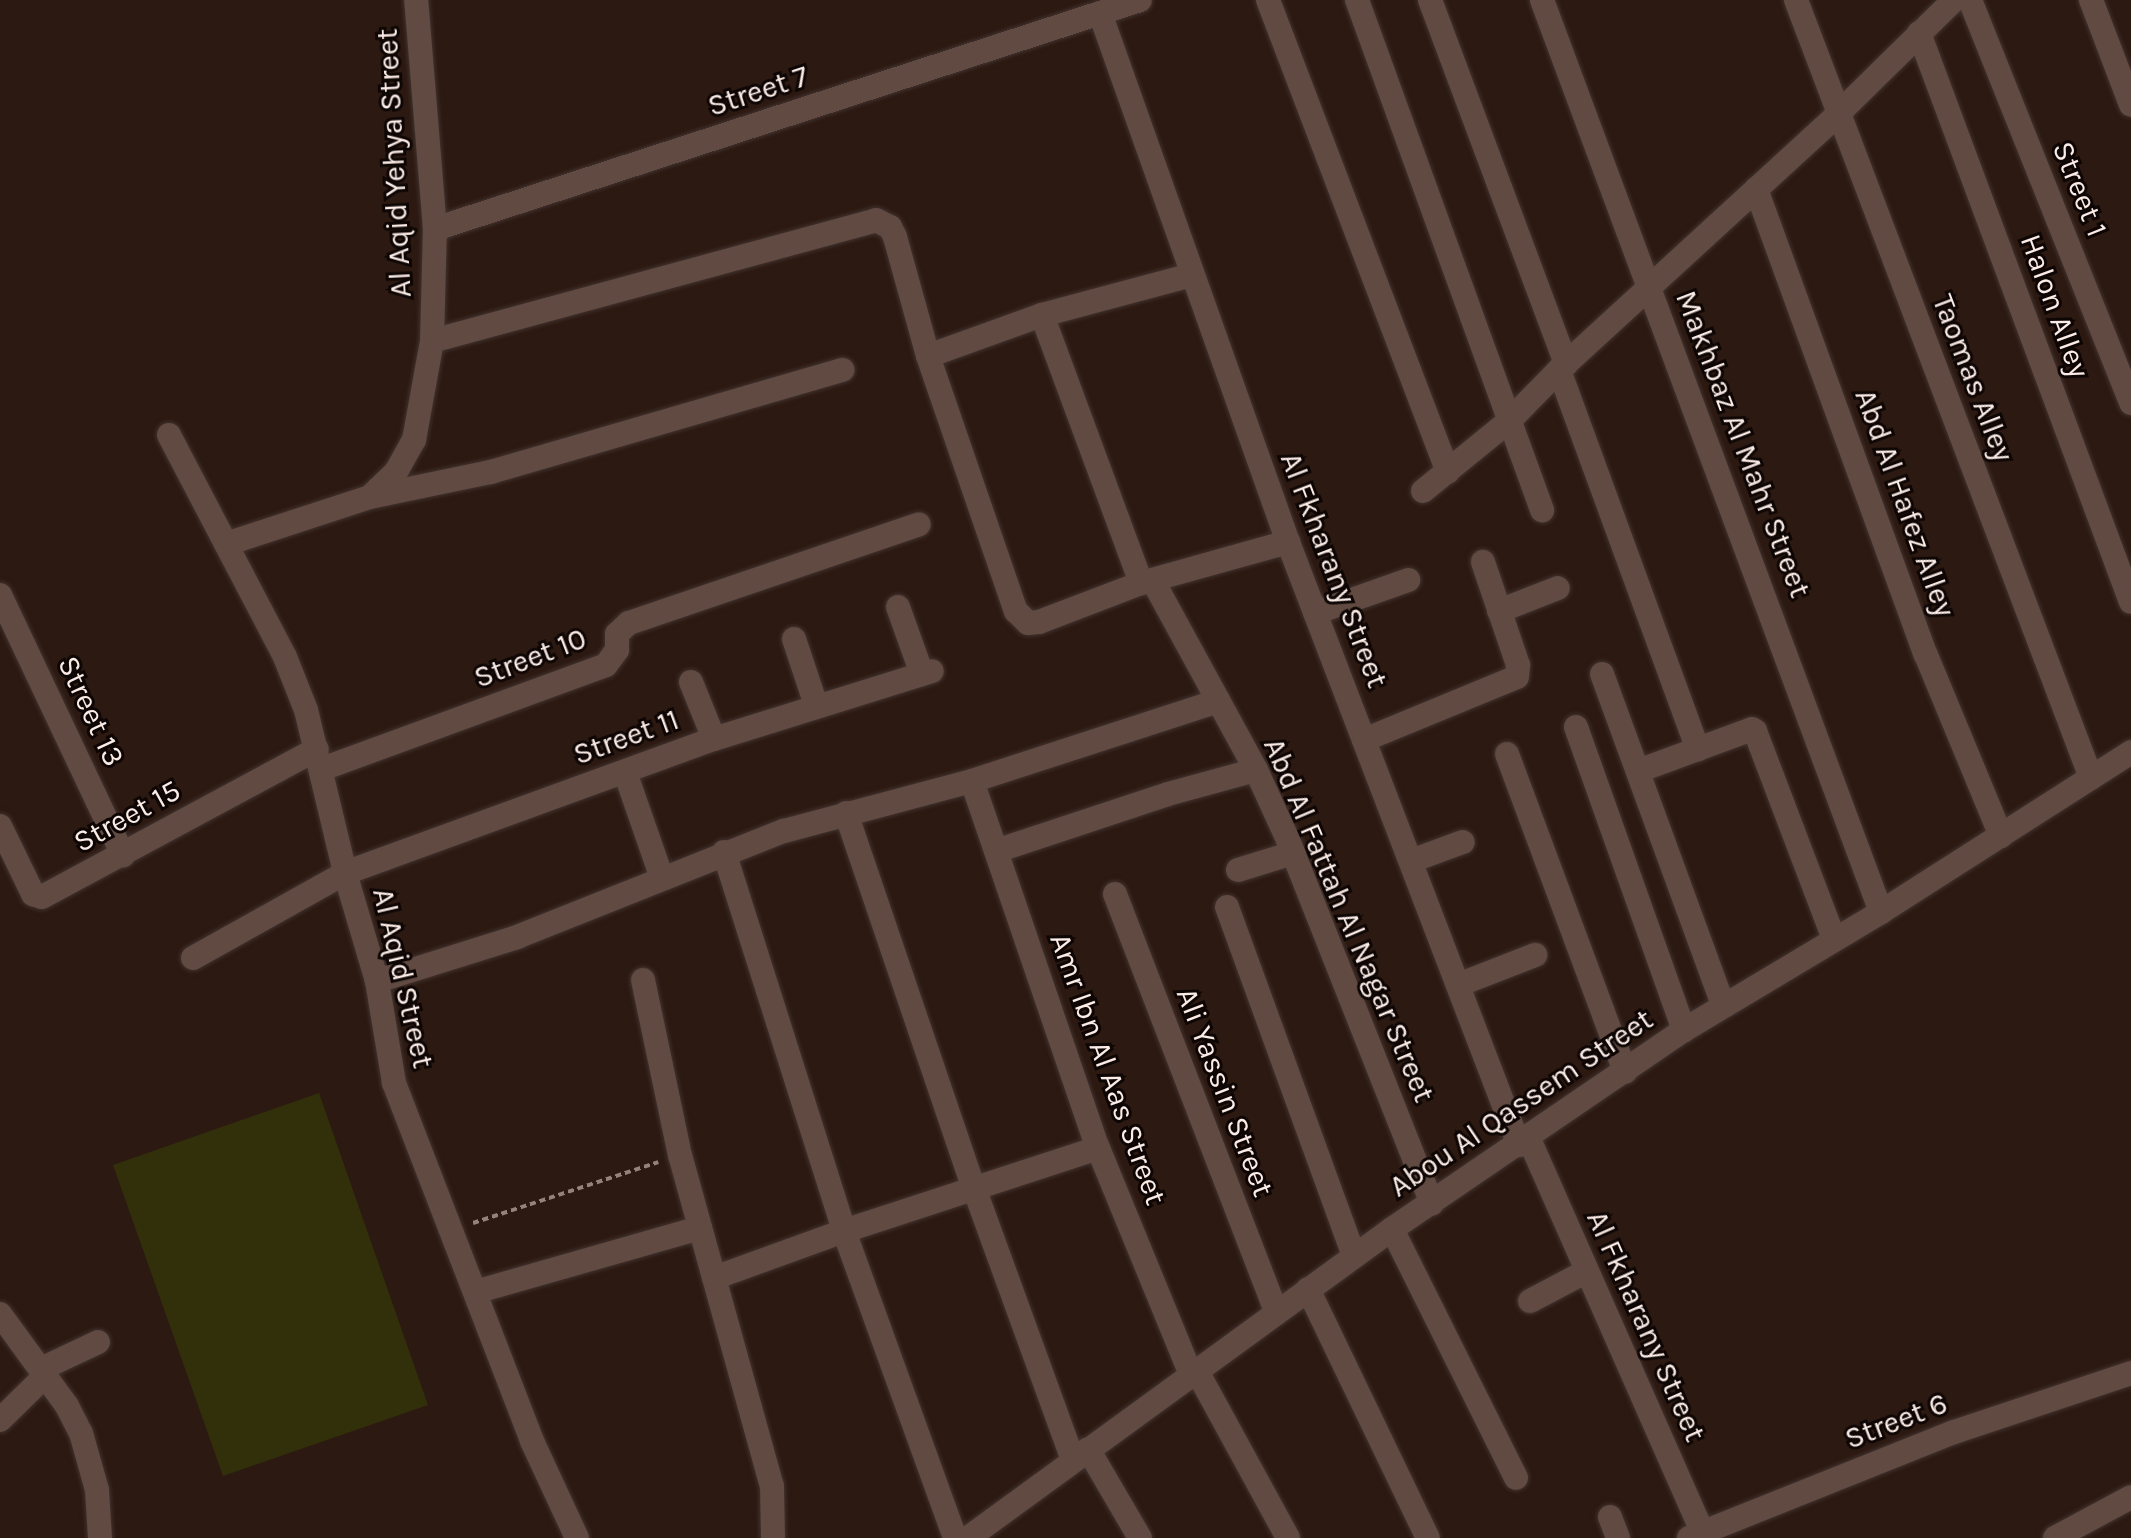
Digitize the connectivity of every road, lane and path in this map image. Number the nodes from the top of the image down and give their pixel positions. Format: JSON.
{"nodes":[{"id":1,"x":416,"y":0,"type":"edge"},
{"id":2,"x":1268,"y":0,"type":"edge"},
{"id":3,"x":1357,"y":0,"type":"edge"},
{"id":4,"x":1430,"y":0,"type":"edge"},
{"id":5,"x":1542,"y":0,"type":"edge"},
{"id":6,"x":1796,"y":0,"type":"edge"},
{"id":7,"x":1954,"y":0,"type":"edge"},
{"id":8,"x":1970,"y":0,"type":"edge"},
{"id":9,"x":2091,"y":0,"type":"edge"},
{"id":10,"x":1133,"y":1,"type":"edge"},
{"id":11,"x":1100,"y":13,"type":"junction"},
{"id":12,"x":1925,"y":18,"type":"edge"},
{"id":13,"x":2131,"y":105,"type":"edge"},
{"id":14,"x":1839,"y":113,"type":"junction"},
{"id":15,"x":1756,"y":189,"type":"junction"},
{"id":16,"x":435,"y":229,"type":"junction"},
{"id":17,"x":1191,"y":275,"type":"junction"},
{"id":18,"x":1650,"y":287,"type":"junction"},
{"id":19,"x":1042,"y":315,"type":"junction"},
{"id":20,"x":432,"y":341,"type":"junction"},
{"id":21,"x":928,"y":356,"type":"junction"},
{"id":22,"x":1562,"y":367,"type":"junction"},
{"id":23,"x":843,"y":370,"type":"dead end"},
{"id":24,"x":2131,"y":403,"type":"edge"},
{"id":25,"x":1510,"y":420,"type":"junction"},
{"id":26,"x":169,"y":435,"type":"dead end"},
{"id":27,"x":1448,"y":472,"type":"junction"},
{"id":28,"x":1423,"y":491,"type":"dead end"},
{"id":29,"x":370,"y":497,"type":"junction"},
{"id":30,"x":1542,"y":510,"type":"dead end"},
{"id":31,"x":919,"y":524,"type":"dead end"},
{"id":32,"x":1288,"y":542,"type":"junction"},
{"id":33,"x":226,"y":544,"type":"junction"},
{"id":34,"x":1483,"y":562,"type":"dead end"},
{"id":35,"x":1408,"y":580,"type":"dead end"},
{"id":36,"x":1147,"y":582,"type":"junction"},
{"id":37,"x":1558,"y":588,"type":"dead end"},
{"id":38,"x":0,"y":595,"type":"edge"},
{"id":39,"x":2131,"y":602,"type":"edge"},
{"id":40,"x":898,"y":607,"type":"dead end"},
{"id":41,"x":1499,"y":611,"type":"junction"},
{"id":42,"x":1315,"y":613,"type":"junction"},
{"id":43,"x":794,"y":639,"type":"dead end"},
{"id":44,"x":1602,"y":674,"type":"dead end"},
{"id":45,"x":691,"y":682,"type":"dead end"},
{"id":46,"x":1218,"y":701,"type":"junction"},
{"id":47,"x":816,"y":705,"type":"junction"},
{"id":48,"x":1576,"y":727,"type":"dead end"},
{"id":49,"x":714,"y":739,"type":"junction"},
{"id":50,"x":1364,"y":740,"type":"junction"},
{"id":51,"x":1698,"y":749,"type":"junction"},
{"id":52,"x":1507,"y":754,"type":"dead end"},
{"id":53,"x":319,"y":759,"type":"junction"},
{"id":54,"x":2129,"y":762,"type":"edge"},
{"id":55,"x":1256,"y":770,"type":"junction"},
{"id":56,"x":1638,"y":771,"type":"junction"},
{"id":57,"x":625,"y":772,"type":"junction"},
{"id":58,"x":2091,"y":778,"type":"junction"},
{"id":59,"x":972,"y":781,"type":"junction"},
{"id":60,"x":846,"y":813,"type":"junction"},
{"id":61,"x":0,"y":826,"type":"edge"},
{"id":62,"x":2001,"y":836,"type":"junction"},
{"id":63,"x":1463,"y":842,"type":"dead end"},
{"id":64,"x":996,"y":851,"type":"junction"},
{"id":65,"x":724,"y":852,"type":"junction"},
{"id":66,"x":1293,"y":853,"type":"junction"},
{"id":67,"x":123,"y":855,"type":"junction"},
{"id":68,"x":1411,"y":861,"type":"junction"},
{"id":69,"x":1238,"y":870,"type":"dead end"},
{"id":70,"x":345,"y":873,"type":"junction"},
{"id":71,"x":662,"y":878,"type":"junction"},
{"id":72,"x":1115,"y":894,"type":"dead end"},
{"id":73,"x":1227,"y":907,"type":"dead end"},
{"id":74,"x":1881,"y":912,"type":"junction"},
{"id":75,"x":1834,"y":939,"type":"junction"},
{"id":76,"x":1535,"y":955,"type":"dead end"},
{"id":77,"x":193,"y":958,"type":"dead end"},
{"id":78,"x":643,"y":980,"type":"dead end"},
{"id":79,"x":377,"y":981,"type":"junction"},
{"id":80,"x":1458,"y":985,"type":"junction"},
{"id":81,"x":1723,"y":1005,"type":"junction"},
{"id":82,"x":1684,"y":1030,"type":"junction"},
{"id":83,"x":1625,"y":1072,"type":"junction"},
{"id":84,"x":1524,"y":1142,"type":"junction"},
{"id":85,"x":1098,"y":1148,"type":"junction"},
{"id":86,"x":680,"y":1155,"type":"junction"},
{"id":87,"x":974,"y":1188,"type":"junction"},
{"id":88,"x":1432,"y":1203,"type":"junction"},
{"id":89,"x":700,"y":1228,"type":"junction"},
{"id":90,"x":1392,"y":1229,"type":"junction"},
{"id":91,"x":451,"y":1230,"type":"junction"},
{"id":92,"x":844,"y":1231,"type":"junction"},
{"id":93,"x":1354,"y":1256,"type":"junction"},
{"id":94,"x":1587,"y":1271,"type":"junction"},
{"id":95,"x":714,"y":1278,"type":"junction"},
{"id":96,"x":1308,"y":1289,"type":"junction"},
{"id":97,"x":475,"y":1292,"type":"junction"},
{"id":98,"x":1530,"y":1301,"type":"dead end"},
{"id":99,"x":1276,"y":1312,"type":"junction"},
{"id":100,"x":2,"y":1324,"type":"edge"},
{"id":101,"x":98,"y":1342,"type":"dead end"},
{"id":102,"x":43,"y":1372,"type":"junction"},
{"id":103,"x":2131,"y":1373,"type":"edge"},
{"id":104,"x":1195,"y":1375,"type":"junction"},
{"id":105,"x":0,"y":1420,"type":"edge"},
{"id":106,"x":1081,"y":1455,"type":"junction"},
{"id":107,"x":1516,"y":1478,"type":"dead end"},
{"id":108,"x":2131,"y":1497,"type":"edge"},
{"id":109,"x":1699,"y":1536,"type":"edge"},
{"id":110,"x":100,"y":1538,"type":"edge"},
{"id":111,"x":577,"y":1538,"type":"edge"},
{"id":112,"x":773,"y":1538,"type":"edge"},
{"id":113,"x":955,"y":1538,"type":"edge"},
{"id":114,"x":968,"y":1538,"type":"edge"},
{"id":115,"x":1140,"y":1538,"type":"edge"},
{"id":116,"x":1288,"y":1538,"type":"edge"},
{"id":117,"x":1428,"y":1538,"type":"edge"},
{"id":118,"x":2055,"y":1538,"type":"edge"}],
"edges":[{"from":1,"to":16,"type":"street","name":"Al Aqid Yehya Street"},
{"from":2,"to":27,"type":"street"},
{"from":3,"to":25,"type":"street"},
{"from":4,"to":22,"type":"street"},
{"from":5,"to":18,"type":"street","name":"Makhbaz Al Mahr Street"},
{"from":6,"to":14,"type":"street","name":"Taomas Alley"},
{"from":7,"to":12,"type":"street"},
{"from":8,"to":24,"type":"street","name":"Street 1"},
{"from":9,"to":13,"type":"street"},
{"from":10,"to":11,"type":"street","name":"Street 7"},
{"from":11,"to":16,"type":"street","name":"Street 7"},
{"from":11,"to":17,"type":"street","name":"Al Fkharany Street"},
{"from":12,"to":14,"type":"street"},
{"from":12,"to":39,"type":"street","name":"Halon Alley"},
{"from":14,"to":15,"type":"street"},
{"from":14,"to":58,"type":"street","name":"Taomas Alley"},
{"from":15,"to":18,"type":"street"},
{"from":15,"to":62,"type":"street","name":"Abd Al Hafez Alley"},
{"from":16,"to":20,"type":"street","name":"Al Aqid Yehya Street"},
{"from":17,"to":19,"type":"street"},
{"from":17,"to":32,"type":"street","name":"Al Fkharany Street"},
{"from":18,"to":22,"type":"street"},
{"from":18,"to":74,"type":"street","name":"Makhbaz Al Mahr Street"},
{"from":19,"to":21,"type":"street"},
{"from":19,"to":36,"type":"street","name":"Abd Al Fattah Al Nagar Street"},
{"from":20,"to":21,"type":"street"},
{"from":20,"to":29,"type":"street","name":"Al Aqid Yehya Street"},
{"from":21,"to":36,"type":"street"},
{"from":22,"to":25,"type":"street"},
{"from":22,"to":51,"type":"street"},
{"from":23,"to":29,"type":"street"},
{"from":25,"to":27,"type":"street"},
{"from":25,"to":30,"type":"street"},
{"from":26,"to":33,"type":"street","name":"Al Aqid Street"},
{"from":27,"to":28,"type":"street"},
{"from":29,"to":33,"type":"street"},
{"from":31,"to":53,"type":"street","name":"Street 10"},
{"from":32,"to":36,"type":"street"},
{"from":32,"to":42,"type":"street","name":"Al Fkharany Street"},
{"from":33,"to":53,"type":"street","name":"Al Aqid Street"},
{"from":34,"to":41,"type":"street"},
{"from":35,"to":42,"type":"street"},
{"from":36,"to":46,"type":"street","name":"Abd Al Fattah Al Nagar Street"},
{"from":37,"to":41,"type":"street"},
{"from":38,"to":67,"type":"street","name":"Street 13"},
{"from":40,"to":47,"type":"street","name":"Street 11"},
{"from":41,"to":50,"type":"street"},
{"from":42,"to":50,"type":"street","name":"Al Fkharany Street"},
{"from":43,"to":47,"type":"street"},
{"from":44,"to":56,"type":"street"},
{"from":45,"to":49,"type":"street"},
{"from":46,"to":55,"type":"street","name":"Abd Al Fattah Al Nagar Street"},
{"from":46,"to":59,"type":"street"},
{"from":47,"to":49,"type":"street","name":"Street 11"},
{"from":48,"to":82,"type":"street"},
{"from":49,"to":57,"type":"street","name":"Street 11"},
{"from":50,"to":68,"type":"street","name":"Al Fkharany Street"},
{"from":51,"to":56,"type":"street"},
{"from":51,"to":75,"type":"street"},
{"from":52,"to":83,"type":"street"},
{"from":53,"to":67,"type":"street","name":"Street 15"},
{"from":53,"to":70,"type":"street","name":"Al Aqid Street"},
{"from":54,"to":58,"type":"street","name":"Abou Al Qassem Street"},
{"from":55,"to":64,"type":"street"},
{"from":55,"to":66,"type":"street","name":"Abd Al Fattah Al Nagar Street"},
{"from":56,"to":81,"type":"street"},
{"from":57,"to":70,"type":"street","name":"Street 11"},
{"from":57,"to":71,"type":"street"},
{"from":58,"to":62,"type":"street","name":"Abou Al Qassem Street"},
{"from":59,"to":60,"type":"street"},
{"from":59,"to":64,"type":"street","name":"Amr Ibn Al Aas Street"},
{"from":60,"to":65,"type":"street"},
{"from":60,"to":87,"type":"street"},
{"from":61,"to":67,"type":"street","name":"Street 15"},
{"from":62,"to":74,"type":"street","name":"Abou Al Qassem Street"},
{"from":63,"to":68,"type":"street"},
{"from":64,"to":85,"type":"street","name":"Amr Ibn Al Aas Street"},
{"from":65,"to":71,"type":"street"},
{"from":65,"to":92,"type":"street"},
{"from":66,"to":69,"type":"street"},
{"from":66,"to":88,"type":"street","name":"Abd Al Fattah Al Nagar Street"},
{"from":68,"to":80,"type":"street","name":"Al Fkharany Street"},
{"from":70,"to":77,"type":"street","name":"Street 11"},
{"from":70,"to":79,"type":"street","name":"Al Aqid Street"},
{"from":71,"to":79,"type":"street"},
{"from":72,"to":99,"type":"street","name":"Ali Yassin Street"},
{"from":73,"to":93,"type":"street"},
{"from":74,"to":75,"type":"street","name":"Abou Al Qassem Street"},
{"from":75,"to":81,"type":"street","name":"Abou Al Qassem Street"},
{"from":76,"to":80,"type":"street"},
{"from":78,"to":86,"type":"street"},
{"from":79,"to":91,"type":"street","name":"Al Aqid Street"},
{"from":80,"to":84,"type":"street","name":"Al Fkharany Street"},
{"from":81,"to":82,"type":"street","name":"Abou Al Qassem Street"},
{"from":82,"to":83,"type":"street","name":"Abou Al Qassem Street"},
{"from":83,"to":84,"type":"street","name":"Abou Al Qassem Street"},
{"from":84,"to":88,"type":"street","name":"Abou Al Qassem Street"},
{"from":84,"to":94,"type":"street","name":"Al Fkharany Street"},
{"from":85,"to":87,"type":"street"},
{"from":85,"to":104,"type":"street","name":"Amr Ibn Al Aas Street"},
{"from":86,"to":89,"type":"street"},
{"from":86,"to":91,"type":"path"},
{"from":87,"to":92,"type":"street"},
{"from":87,"to":106,"type":"street"},
{"from":88,"to":90,"type":"street","name":"Abou Al Qassem Street"},
{"from":89,"to":95,"type":"street"},
{"from":89,"to":97,"type":"street"},
{"from":90,"to":93,"type":"street","name":"Abou Al Qassem Street"},
{"from":90,"to":107,"type":"street"},
{"from":91,"to":97,"type":"street","name":"Al Aqid Street"},
{"from":92,"to":95,"type":"street"},
{"from":92,"to":113,"type":"street"},
{"from":93,"to":96,"type":"street","name":"Abou Al Qassem Street"},
{"from":94,"to":98,"type":"street"},
{"from":94,"to":109,"type":"street","name":"Al Fkharany Street"},
{"from":95,"to":112,"type":"street"},
{"from":96,"to":99,"type":"street","name":"Abou Al Qassem Street"},
{"from":96,"to":117,"type":"street"},
{"from":97,"to":111,"type":"street","name":"Al Aqid Street"},
{"from":99,"to":104,"type":"street","name":"Abou Al Qassem Street"},
{"from":100,"to":102,"type":"street"},
{"from":101,"to":102,"type":"street"},
{"from":102,"to":105,"type":"street"},
{"from":102,"to":110,"type":"street"},
{"from":103,"to":109,"type":"street","name":"Street 6"},
{"from":104,"to":106,"type":"street","name":"Abou Al Qassem Street"},
{"from":104,"to":116,"type":"street","name":"Amr Ibn Al Aas Street"},
{"from":106,"to":114,"type":"street","name":"Abou Al Qassem Street"},
{"from":106,"to":115,"type":"street"},
{"from":108,"to":118,"type":"street"}]}
